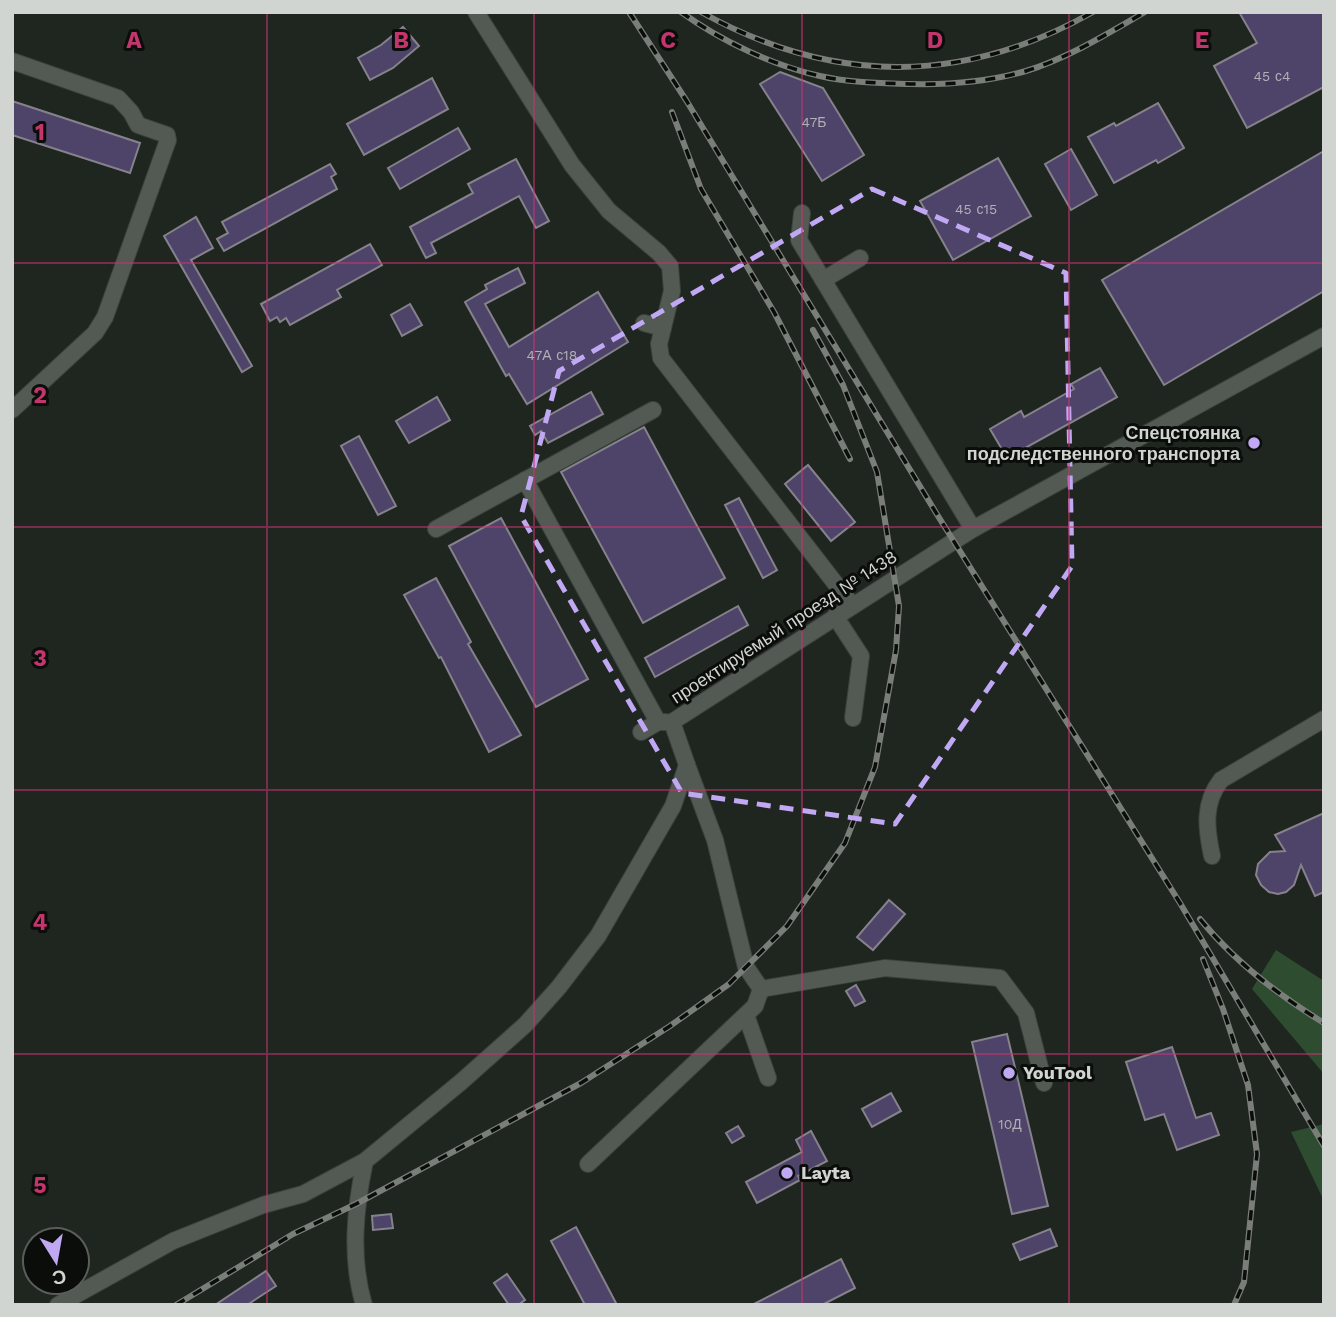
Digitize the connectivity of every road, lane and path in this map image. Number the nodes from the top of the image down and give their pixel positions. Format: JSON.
{"nodes":[{"id":1,"x":476,"y":12,"type":"edge"},
{"id":2,"x":12,"y":61,"type":"edge"},
{"id":3,"x":803,"y":213,"type":"dead end"},
{"id":4,"x":860,"y":258,"type":"dead end"},
{"id":5,"x":823,"y":281,"type":"junction"},
{"id":6,"x":644,"y":323,"type":"dead end"},
{"id":7,"x":663,"y":328,"type":"junction"},
{"id":8,"x":1324,"y":336,"type":"edge"},
{"id":9,"x":12,"y":410,"type":"edge"},
{"id":10,"x":653,"y":410,"type":"dead end"},
{"id":11,"x":525,"y":480,"type":"junction"},
{"id":12,"x":436,"y":529,"type":"dead end"},
{"id":13,"x":972,"y":529,"type":"junction"},
{"id":14,"x":852,"y":605,"type":"junction"},
{"id":15,"x":835,"y":616,"type":"junction"},
{"id":16,"x":853,"y":718,"type":"dead end"},
{"id":17,"x":1324,"y":719,"type":"edge"},
{"id":18,"x":665,"y":722,"type":"junction"},
{"id":19,"x":641,"y":732,"type":"dead end"},
{"id":20,"x":687,"y":765,"type":"junction"},
{"id":21,"x":1212,"y":856,"type":"dead end"},
{"id":22,"x":761,"y":989,"type":"junction"},
{"id":23,"x":746,"y":1015,"type":"junction"},
{"id":24,"x":768,"y":1078,"type":"dead end"},
{"id":25,"x":1044,"y":1083,"type":"dead end"},
{"id":26,"x":365,"y":1161,"type":"junction"},
{"id":27,"x":588,"y":1164,"type":"dead end"},
{"id":28,"x":58,"y":1305,"type":"edge"},
{"id":29,"x":364,"y":1305,"type":"edge"}],
"edges":[{"from":1,"to":7,"type":"street"},
{"from":2,"to":9,"type":"street"},
{"from":3,"to":5,"type":"street"},
{"from":4,"to":5,"type":"street"},
{"from":5,"to":13,"type":"street"},
{"from":6,"to":7,"type":"street"},
{"from":7,"to":14,"type":"street"},
{"from":8,"to":13,"type":"street","name":"проектируемый проезд № 1438"},
{"from":10,"to":11,"type":"street"},
{"from":11,"to":12,"type":"street"},
{"from":11,"to":18,"type":"street"},
{"from":13,"to":14,"type":"street","name":"проектируемый проезд № 1438"},
{"from":14,"to":15,"type":"street","name":"проектируемый проезд № 1438"},
{"from":15,"to":16,"type":"street"},
{"from":15,"to":18,"type":"street","name":"проектируемый проезд № 1438"},
{"from":17,"to":21,"type":"street"},
{"from":18,"to":19,"type":"street"},
{"from":18,"to":20,"type":"street","name":"проектируемый проезд № 1438"},
{"from":20,"to":22,"type":"street","name":"проектируемый проезд № 1438"},
{"from":20,"to":26,"type":"street"},
{"from":22,"to":23,"type":"street"},
{"from":22,"to":25,"type":"street"},
{"from":23,"to":24,"type":"street"},
{"from":23,"to":27,"type":"street"},
{"from":26,"to":28,"type":"street"},
{"from":26,"to":29,"type":"street"}]}
